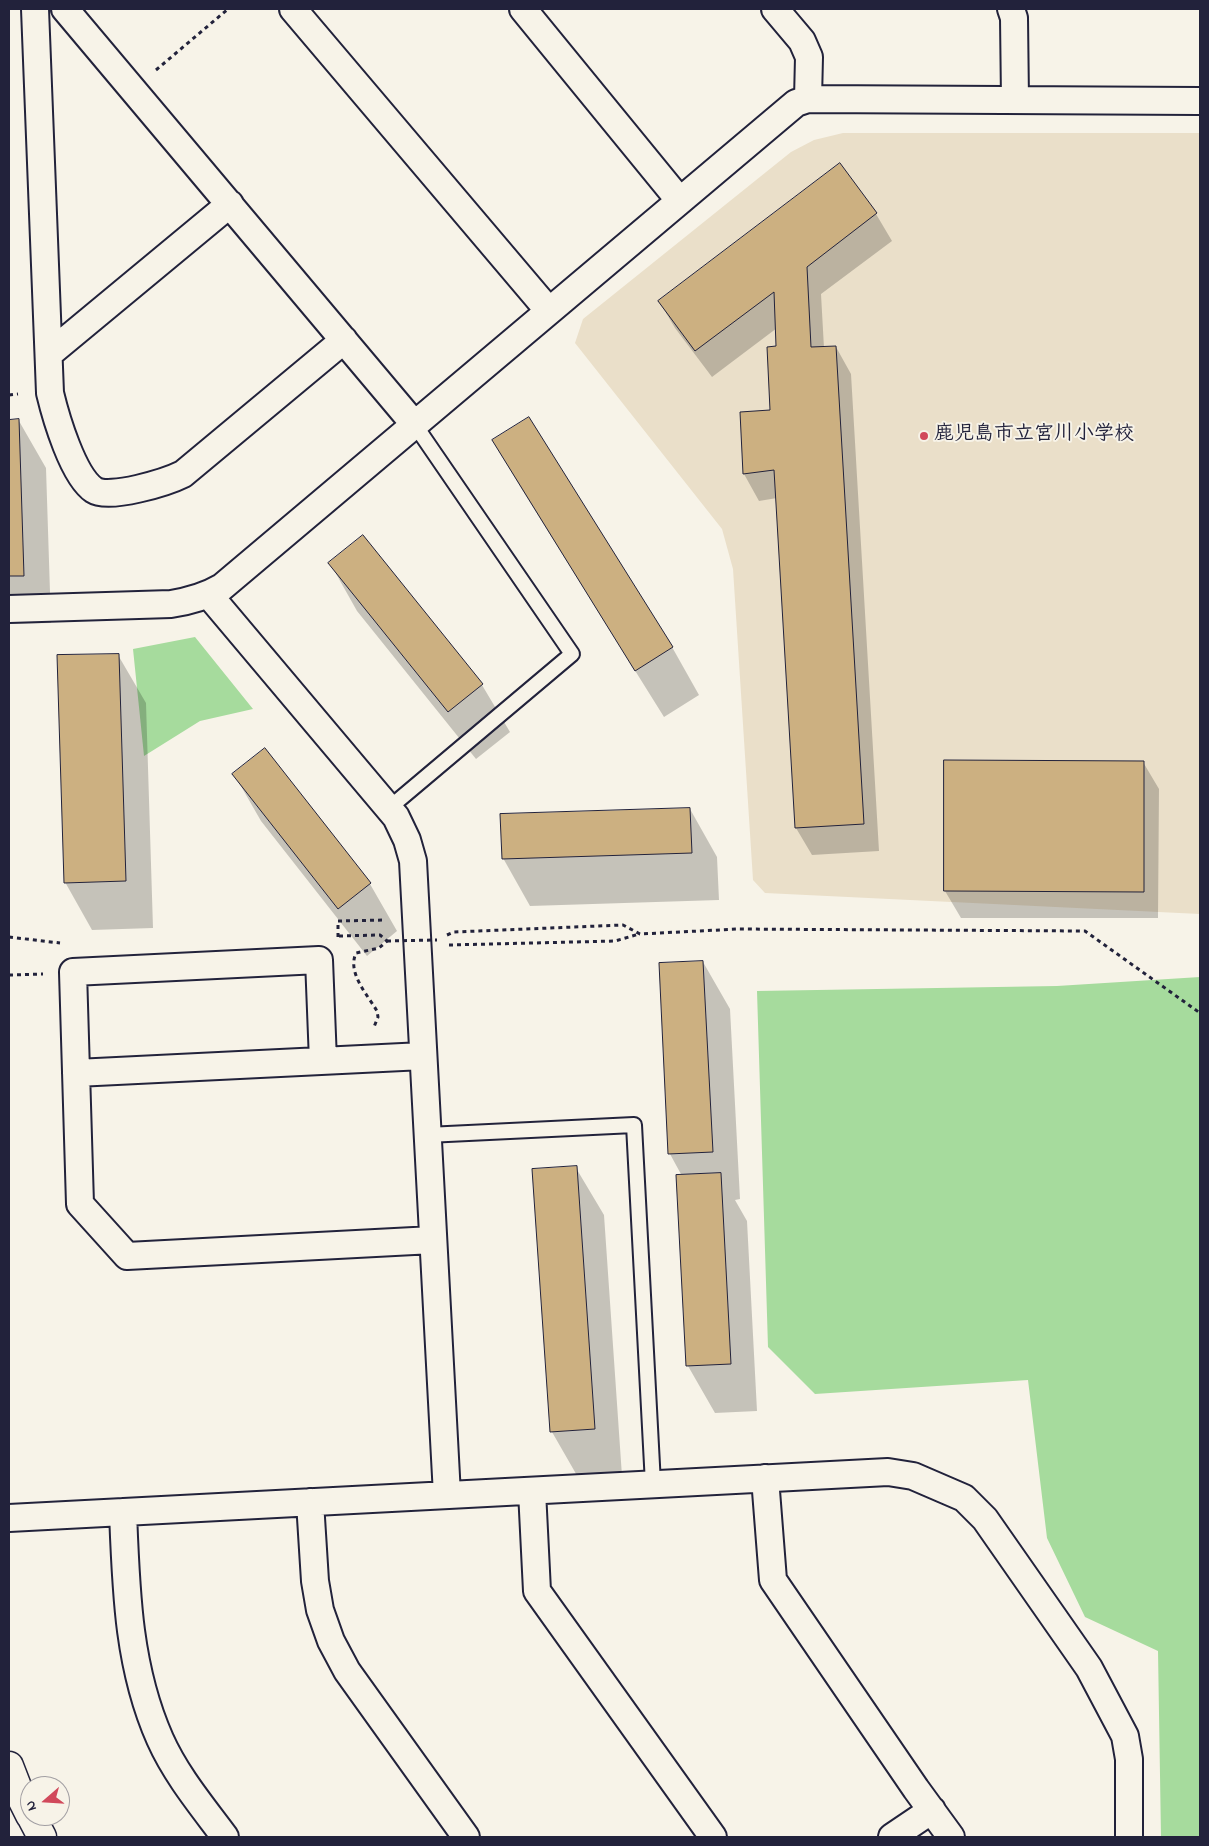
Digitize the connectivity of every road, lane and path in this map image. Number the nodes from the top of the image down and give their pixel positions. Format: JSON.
{"nodes":[{"id":1,"x":35,"y":9,"type":"edge"},
{"id":2,"x":65,"y":9,"type":"edge"},
{"id":3,"x":228,"y":9,"type":"edge"},
{"id":4,"x":293,"y":9,"type":"edge"},
{"id":5,"x":523,"y":9,"type":"edge"},
{"id":6,"x":775,"y":9,"type":"edge"},
{"id":7,"x":1011,"y":9,"type":"edge"},
{"id":8,"x":133,"y":89,"type":"junction"},
{"id":9,"x":808,"y":99,"type":"junction"},
{"id":10,"x":1015,"y":100,"type":"junction"},
{"id":11,"x":1200,"y":101,"type":"edge"},
{"id":12,"x":680,"y":201,"type":"junction"},
{"id":13,"x":230,"y":204,"type":"junction"},
{"id":14,"x":550,"y":311,"type":"junction"},
{"id":15,"x":344,"y":340,"type":"junction"},
{"id":16,"x":49,"y":354,"type":"junction"},
{"id":17,"x":415,"y":424,"type":"junction"},
{"id":18,"x":209,"y":595,"type":"junction"},
{"id":19,"x":9,"y":609,"type":"edge"},
{"id":20,"x":388,"y":808,"type":"junction"},
{"id":21,"x":390,"y":920,"type":"dead end"},
{"id":22,"x":454,"y":932,"type":"dead end"},
{"id":23,"x":640,"y":934,"type":"junction"},
{"id":24,"x":380,"y":935,"type":"dead end"},
{"id":25,"x":9,"y":938,"type":"edge"},
{"id":26,"x":437,"y":940,"type":"dead end"},
{"id":27,"x":61,"y":943,"type":"dead end"},
{"id":28,"x":452,"y":946,"type":"dead end"},
{"id":29,"x":356,"y":953,"type":"dead end"},
{"id":30,"x":1200,"y":1012,"type":"edge"},
{"id":31,"x":424,"y":1056,"type":"junction"},
{"id":32,"x":323,"y":1061,"type":"junction"},
{"id":33,"x":76,"y":1073,"type":"junction"},
{"id":34,"x":427,"y":1135,"type":"junction"},
{"id":35,"x":433,"y":1240,"type":"junction"},
{"id":36,"x":765,"y":1478,"type":"junction"},
{"id":37,"x":653,"y":1484,"type":"junction"},
{"id":38,"x":532,"y":1491,"type":"junction"},
{"id":39,"x":446,"y":1495,"type":"junction"},
{"id":40,"x":310,"y":1502,"type":"junction"},
{"id":41,"x":122,"y":1512,"type":"junction"},
{"id":42,"x":17,"y":1518,"type":"edge"},
{"id":43,"x":9,"y":1766,"type":"edge"},
{"id":44,"x":20,"y":1794,"type":"edge"},
{"id":45,"x":932,"y":1810,"type":"junction"},
{"id":46,"x":36,"y":1826,"type":"edge"},
{"id":47,"x":42,"y":1837,"type":"edge"},
{"id":48,"x":225,"y":1837,"type":"edge"},
{"id":49,"x":466,"y":1837,"type":"edge"},
{"id":50,"x":713,"y":1837,"type":"edge"},
{"id":51,"x":892,"y":1837,"type":"edge"},
{"id":52,"x":952,"y":1837,"type":"edge"},
{"id":53,"x":1128,"y":1837,"type":"edge"}],
"edges":[{"from":1,"to":16,"type":"street"},
{"from":2,"to":8,"type":"street"},
{"from":3,"to":8,"type":"path"},
{"from":4,"to":14,"type":"street"},
{"from":5,"to":12,"type":"street"},
{"from":6,"to":9,"type":"street"},
{"from":7,"to":10,"type":"street"},
{"from":8,"to":13,"type":"street"},
{"from":9,"to":10,"type":"street"},
{"from":9,"to":12,"type":"street"},
{"from":10,"to":11,"type":"street"},
{"from":12,"to":14,"type":"street"},
{"from":13,"to":15,"type":"street"},
{"from":13,"to":16,"type":"street"},
{"from":14,"to":17,"type":"street"},
{"from":15,"to":16,"type":"street"},
{"from":15,"to":17,"type":"street"},
{"from":17,"to":18,"type":"street"},
{"from":17,"to":20,"type":"lane"},
{"from":18,"to":19,"type":"street"},
{"from":18,"to":20,"type":"street"},
{"from":20,"to":31,"type":"street"},
{"from":21,"to":24,"type":"path"},
{"from":22,"to":23,"type":"path"},
{"from":23,"to":28,"type":"path"},
{"from":23,"to":30,"type":"path"},
{"from":25,"to":27,"type":"path"},
{"from":26,"to":29,"type":"path","bridge":true},
{"from":31,"to":32,"type":"street"},
{"from":31,"to":34,"type":"street"},
{"from":32,"to":33,"type":"street"},
{"from":32,"to":33,"type":"street"},
{"from":33,"to":35,"type":"street"},
{"from":34,"to":35,"type":"street"},
{"from":34,"to":37,"type":"lane"},
{"from":35,"to":39,"type":"street"},
{"from":36,"to":37,"type":"street"},
{"from":36,"to":45,"type":"street"},
{"from":36,"to":53,"type":"street"},
{"from":37,"to":38,"type":"street"},
{"from":38,"to":39,"type":"street"},
{"from":38,"to":50,"type":"street"},
{"from":39,"to":40,"type":"street"},
{"from":40,"to":41,"type":"street"},
{"from":40,"to":49,"type":"street"},
{"from":41,"to":42,"type":"street"},
{"from":41,"to":48,"type":"street"},
{"from":43,"to":44,"type":"street"},
{"from":45,"to":51,"type":"street"},
{"from":45,"to":52,"type":"street"},
{"from":46,"to":47,"type":"street"}]}
